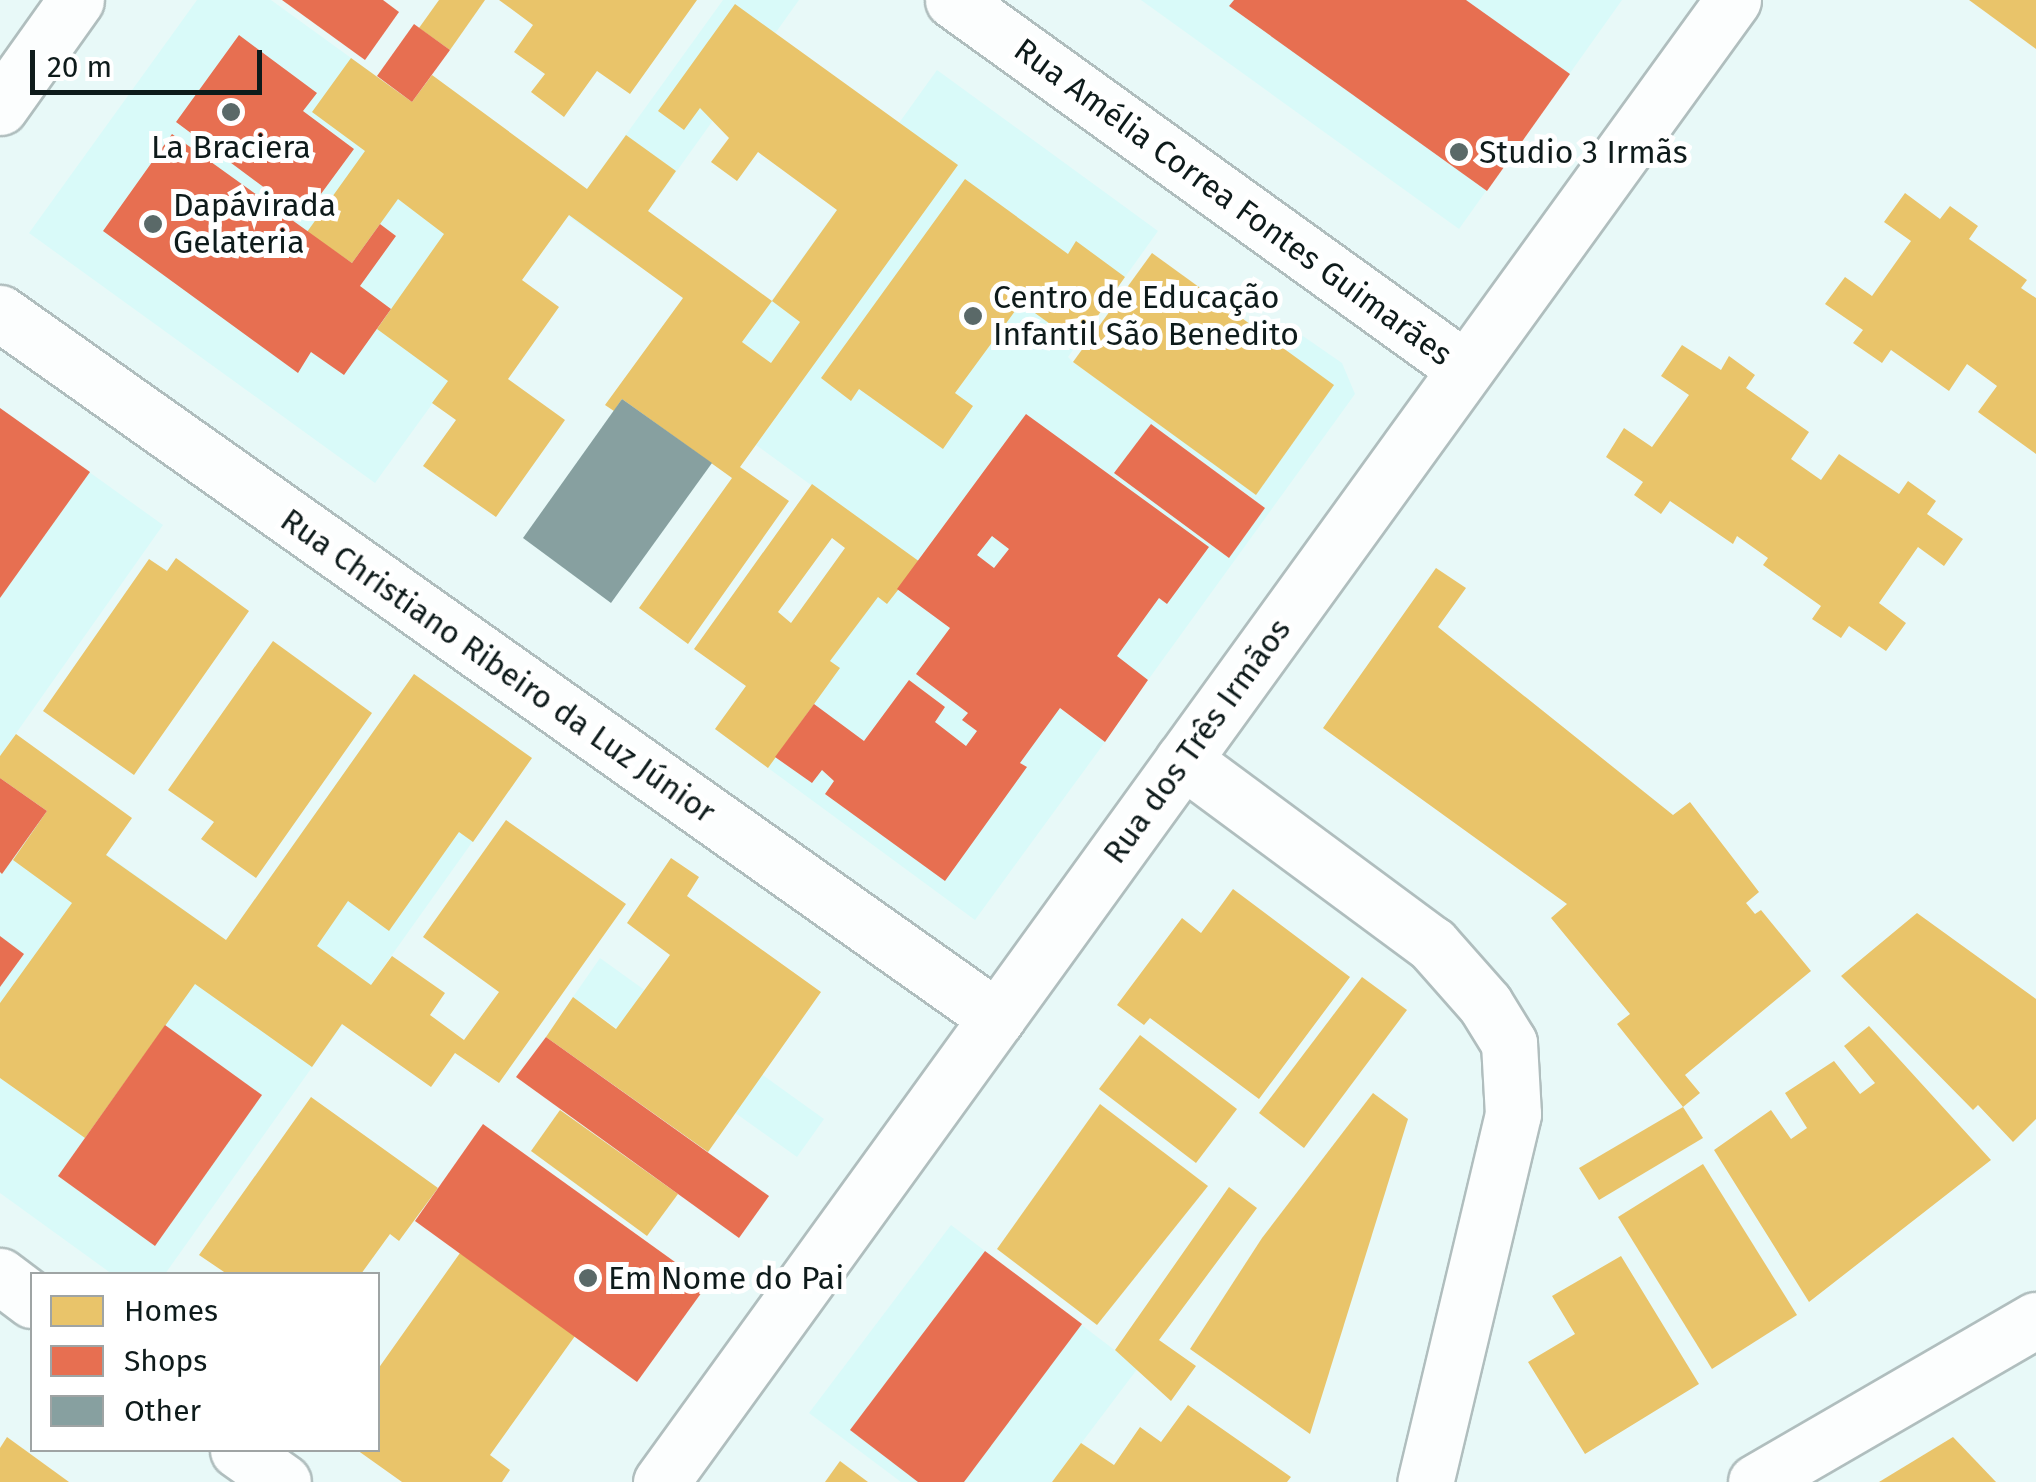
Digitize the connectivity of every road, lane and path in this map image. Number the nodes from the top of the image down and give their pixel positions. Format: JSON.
{"nodes":[{"id":1,"x":76,"y":0,"type":"edge"},
{"id":2,"x":952,"y":0,"type":"edge"},
{"id":3,"x":1733,"y":0,"type":"edge"},
{"id":4,"x":0,"y":106,"type":"edge"},
{"id":5,"x":0,"y":313,"type":"edge"},
{"id":6,"x":1464,"y":368,"type":"junction"},
{"id":7,"x":1184,"y":760,"type":"junction"},
{"id":8,"x":997,"y":1018,"type":"junction"},
{"id":9,"x":0,"y":1276,"type":"edge"},
{"id":10,"x":30,"y":1298,"type":"edge"},
{"id":11,"x":2036,"y":1320,"type":"edge"},
{"id":12,"x":241,"y":1452,"type":"edge"},
{"id":13,"x":283,"y":1482,"type":"edge"},
{"id":14,"x":661,"y":1482,"type":"edge"},
{"id":15,"x":1425,"y":1482,"type":"edge"},
{"id":16,"x":1756,"y":1482,"type":"edge"}],
"edges":[{"from":1,"to":4,"type":"street"},
{"from":2,"to":6,"type":"street","name":"Rua Amélia Correa Fontes Guimarães"},
{"from":3,"to":6,"type":"street","name":"Rua dos Três Irmãos"},
{"from":5,"to":8,"type":"street","name":"Rua Christiano Ribeiro da Luz Júnior"},
{"from":6,"to":7,"type":"street","name":"Rua dos Três Irmãos"},
{"from":7,"to":8,"type":"street","name":"Rua dos Três Irmãos"},
{"from":7,"to":15,"type":"street"},
{"from":8,"to":14,"type":"street","name":"Rua dos Três Irmãos"},
{"from":9,"to":10,"type":"street"},
{"from":11,"to":16,"type":"street"},
{"from":12,"to":13,"type":"street"}]}
